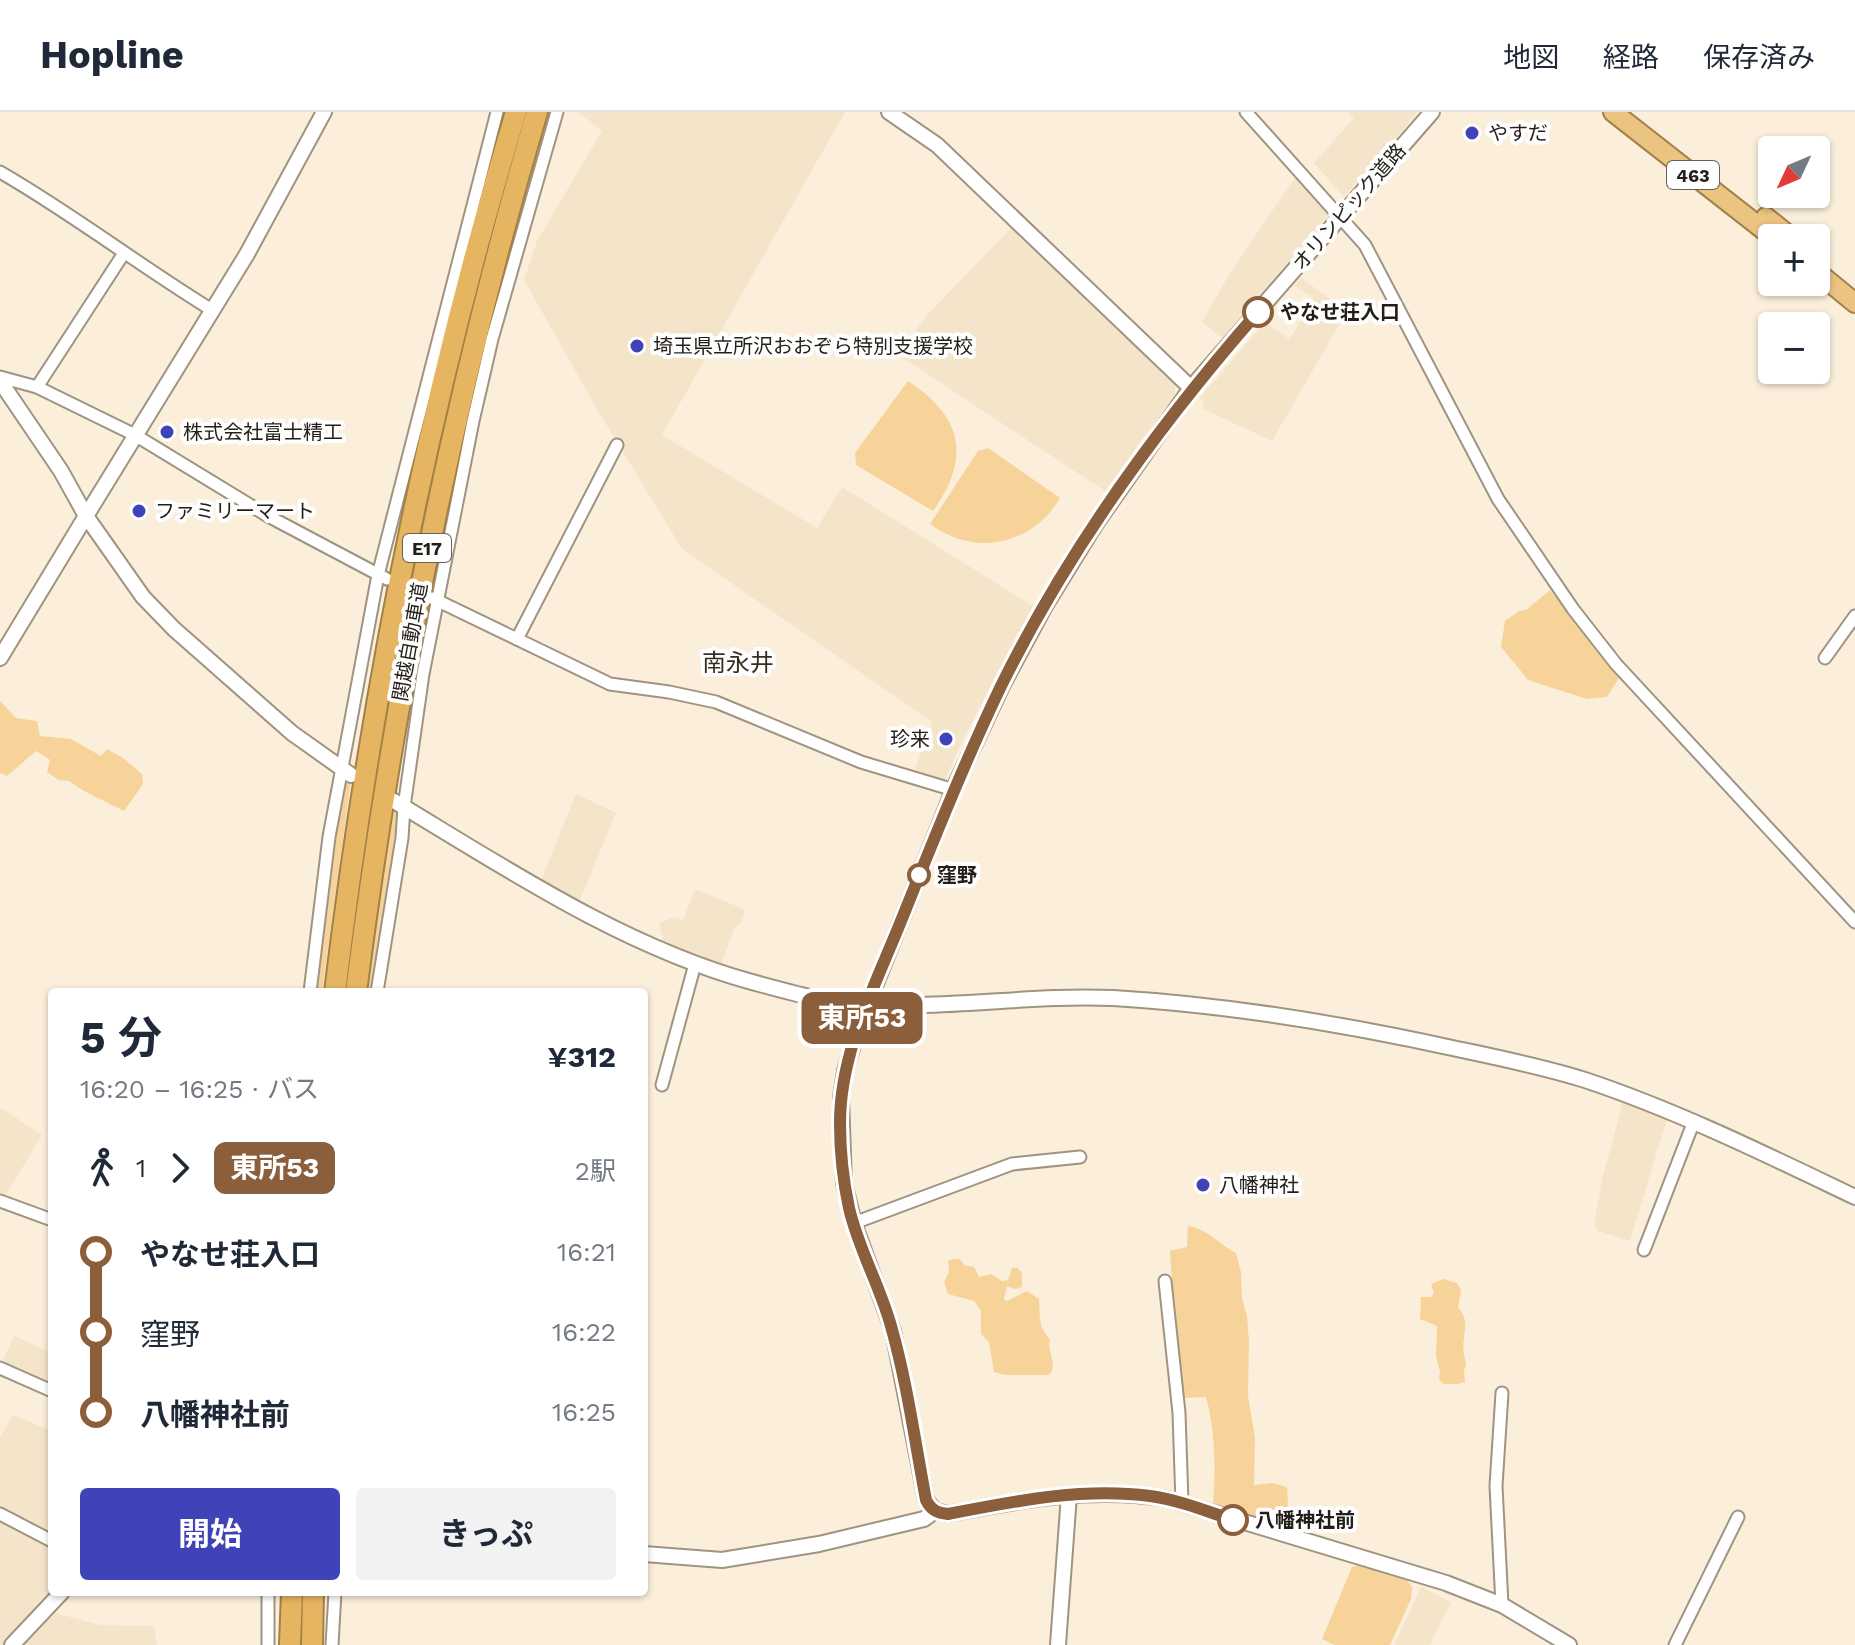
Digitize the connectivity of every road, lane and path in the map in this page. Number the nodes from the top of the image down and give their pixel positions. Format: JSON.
{"nodes":[{"id":1,"x":324,"y":112,"type":"edge"},
{"id":2,"x":497,"y":112,"type":"edge"},
{"id":3,"x":516,"y":112,"type":"edge"},
{"id":4,"x":537,"y":112,"type":"edge"},
{"id":5,"x":557,"y":112,"type":"edge"},
{"id":6,"x":889,"y":112,"type":"edge"},
{"id":7,"x":1246,"y":112,"type":"edge"},
{"id":8,"x":1432,"y":112,"type":"edge"},
{"id":9,"x":1613,"y":112,"type":"edge"},
{"id":10,"x":1632,"y":112,"type":"edge"},
{"id":11,"x":0,"y":172,"type":"edge"},
{"id":12,"x":1339,"y":219,"type":"junction"},
{"id":13,"x":1774,"y":224,"type":"edge"},
{"id":14,"x":1758,"y":225,"type":"edge"},
{"id":15,"x":124,"y":253,"type":"junction"},
{"id":16,"x":1830,"y":268,"type":"edge"},
{"id":17,"x":1830,"y":282,"type":"edge"},
{"id":18,"x":1855,"y":287,"type":"edge"},
{"id":19,"x":1855,"y":303,"type":"edge"},
{"id":20,"x":212,"y":310,"type":"junction"},
{"id":21,"x":0,"y":379,"type":"edge"},
{"id":22,"x":37,"y":387,"type":"junction"},
{"id":23,"x":1191,"y":388,"type":"junction"},
{"id":24,"x":135,"y":435,"type":"junction"},
{"id":25,"x":617,"y":445,"type":"dead end"},
{"id":26,"x":86,"y":516,"type":"junction"},
{"id":27,"x":383,"y":577,"type":"junction"},
{"id":28,"x":435,"y":600,"type":"junction"},
{"id":29,"x":1855,"y":616,"type":"edge"},
{"id":30,"x":517,"y":639,"type":"junction"},
{"id":31,"x":0,"y":658,"type":"edge"},
{"id":32,"x":1825,"y":658,"type":"dead end"},
{"id":33,"x":347,"y":773,"type":"junction"},
{"id":34,"x":954,"y":790,"type":"junction"},
{"id":35,"x":399,"y":804,"type":"junction"},
{"id":36,"x":1855,"y":922,"type":"edge"},
{"id":37,"x":695,"y":964,"type":"junction"},
{"id":38,"x":310,"y":988,"type":"edge"},
{"id":39,"x":336,"y":988,"type":"edge"},
{"id":40,"x":357,"y":988,"type":"edge"},
{"id":41,"x":378,"y":988,"type":"edge"},
{"id":42,"x":866,"y":1007,"type":"junction"},
{"id":43,"x":662,"y":1085,"type":"dead end"},
{"id":44,"x":1694,"y":1121,"type":"junction"},
{"id":45,"x":1080,"y":1157,"type":"dead end"},
{"id":46,"x":1855,"y":1197,"type":"edge"},
{"id":47,"x":0,"y":1201,"type":"edge"},
{"id":48,"x":48,"y":1219,"type":"edge"},
{"id":49,"x":854,"y":1223,"type":"junction"},
{"id":50,"x":1644,"y":1250,"type":"dead end"},
{"id":51,"x":1165,"y":1281,"type":"dead end"},
{"id":52,"x":0,"y":1368,"type":"edge"},
{"id":53,"x":48,"y":1389,"type":"edge"},
{"id":54,"x":1502,"y":1393,"type":"dead end"},
{"id":55,"x":1069,"y":1495,"type":"junction"},
{"id":56,"x":1182,"y":1503,"type":"junction"},
{"id":57,"x":935,"y":1511,"type":"junction"},
{"id":58,"x":0,"y":1514,"type":"edge"},
{"id":59,"x":1738,"y":1517,"type":"dead end"},
{"id":60,"x":48,"y":1539,"type":"edge"},
{"id":61,"x":648,"y":1554,"type":"edge"},
{"id":62,"x":58,"y":1596,"type":"edge"},
{"id":63,"x":268,"y":1596,"type":"edge"},
{"id":64,"x":292,"y":1596,"type":"edge"},
{"id":65,"x":313,"y":1596,"type":"edge"},
{"id":66,"x":335,"y":1596,"type":"edge"},
{"id":67,"x":1502,"y":1605,"type":"junction"},
{"id":68,"x":12,"y":1645,"type":"edge"},
{"id":69,"x":268,"y":1645,"type":"edge"},
{"id":70,"x":290,"y":1645,"type":"edge"},
{"id":71,"x":312,"y":1645,"type":"edge"},
{"id":72,"x":332,"y":1645,"type":"edge"},
{"id":73,"x":1058,"y":1645,"type":"edge"},
{"id":74,"x":1569,"y":1645,"type":"edge"},
{"id":75,"x":1675,"y":1645,"type":"edge"}],
"edges":[{"from":1,"to":20,"type":"street"},
{"from":2,"to":27,"type":"street"},
{"from":3,"to":39,"type":"highway","name":"関越自動車道","number":"E17"},
{"from":4,"to":40,"type":"highway","name":"関越自動車道","number":"E17"},
{"from":5,"to":28,"type":"street"},
{"from":6,"to":23,"type":"street"},
{"from":7,"to":12,"type":"street"},
{"from":8,"to":12,"type":"street","name":"オリンピック道路"},
{"from":9,"to":14,"type":"highway","number":"463"},
{"from":10,"to":13,"type":"highway","number":"463"},
{"from":11,"to":15,"type":"street"},
{"from":12,"to":23,"type":"street","name":"オリンピック道路"},
{"from":12,"to":36,"type":"street"},
{"from":15,"to":20,"type":"street"},
{"from":15,"to":22,"type":"street"},
{"from":16,"to":18,"type":"highway"},
{"from":17,"to":19,"type":"highway"},
{"from":20,"to":24,"type":"street"},
{"from":21,"to":22,"type":"street"},
{"from":21,"to":26,"type":"street"},
{"from":22,"to":24,"type":"street"},
{"from":23,"to":34,"type":"street","name":"オリンピック道路"},
{"from":24,"to":26,"type":"street"},
{"from":24,"to":27,"type":"street"},
{"from":25,"to":30,"type":"street"},
{"from":26,"to":31,"type":"street"},
{"from":26,"to":33,"type":"street"},
{"from":27,"to":33,"type":"street"},
{"from":28,"to":30,"type":"street"},
{"from":28,"to":35,"type":"street"},
{"from":29,"to":32,"type":"street"},
{"from":30,"to":34,"type":"street"},
{"from":33,"to":38,"type":"street"},
{"from":34,"to":42,"type":"street","name":"オリンピック道路"},
{"from":35,"to":37,"type":"street"},
{"from":35,"to":41,"type":"street"},
{"from":37,"to":42,"type":"street"},
{"from":37,"to":43,"type":"street"},
{"from":42,"to":44,"type":"street"},
{"from":42,"to":49,"type":"street","name":"オリンピック道路"},
{"from":44,"to":46,"type":"street"},
{"from":44,"to":50,"type":"street"},
{"from":45,"to":49,"type":"street"},
{"from":47,"to":48,"type":"street"},
{"from":49,"to":57,"type":"street","name":"オリンピック道路"},
{"from":51,"to":56,"type":"street"},
{"from":52,"to":53,"type":"street"},
{"from":54,"to":67,"type":"street"},
{"from":55,"to":56,"type":"street"},
{"from":55,"to":57,"type":"street"},
{"from":55,"to":73,"type":"street"},
{"from":56,"to":67,"type":"street"},
{"from":57,"to":61,"type":"street"},
{"from":58,"to":60,"type":"street"},
{"from":59,"to":75,"type":"street"},
{"from":62,"to":68,"type":"street"},
{"from":63,"to":69,"type":"street"},
{"from":64,"to":70,"type":"highway"},
{"from":65,"to":71,"type":"highway"},
{"from":66,"to":72,"type":"street"},
{"from":67,"to":74,"type":"street"}]}
